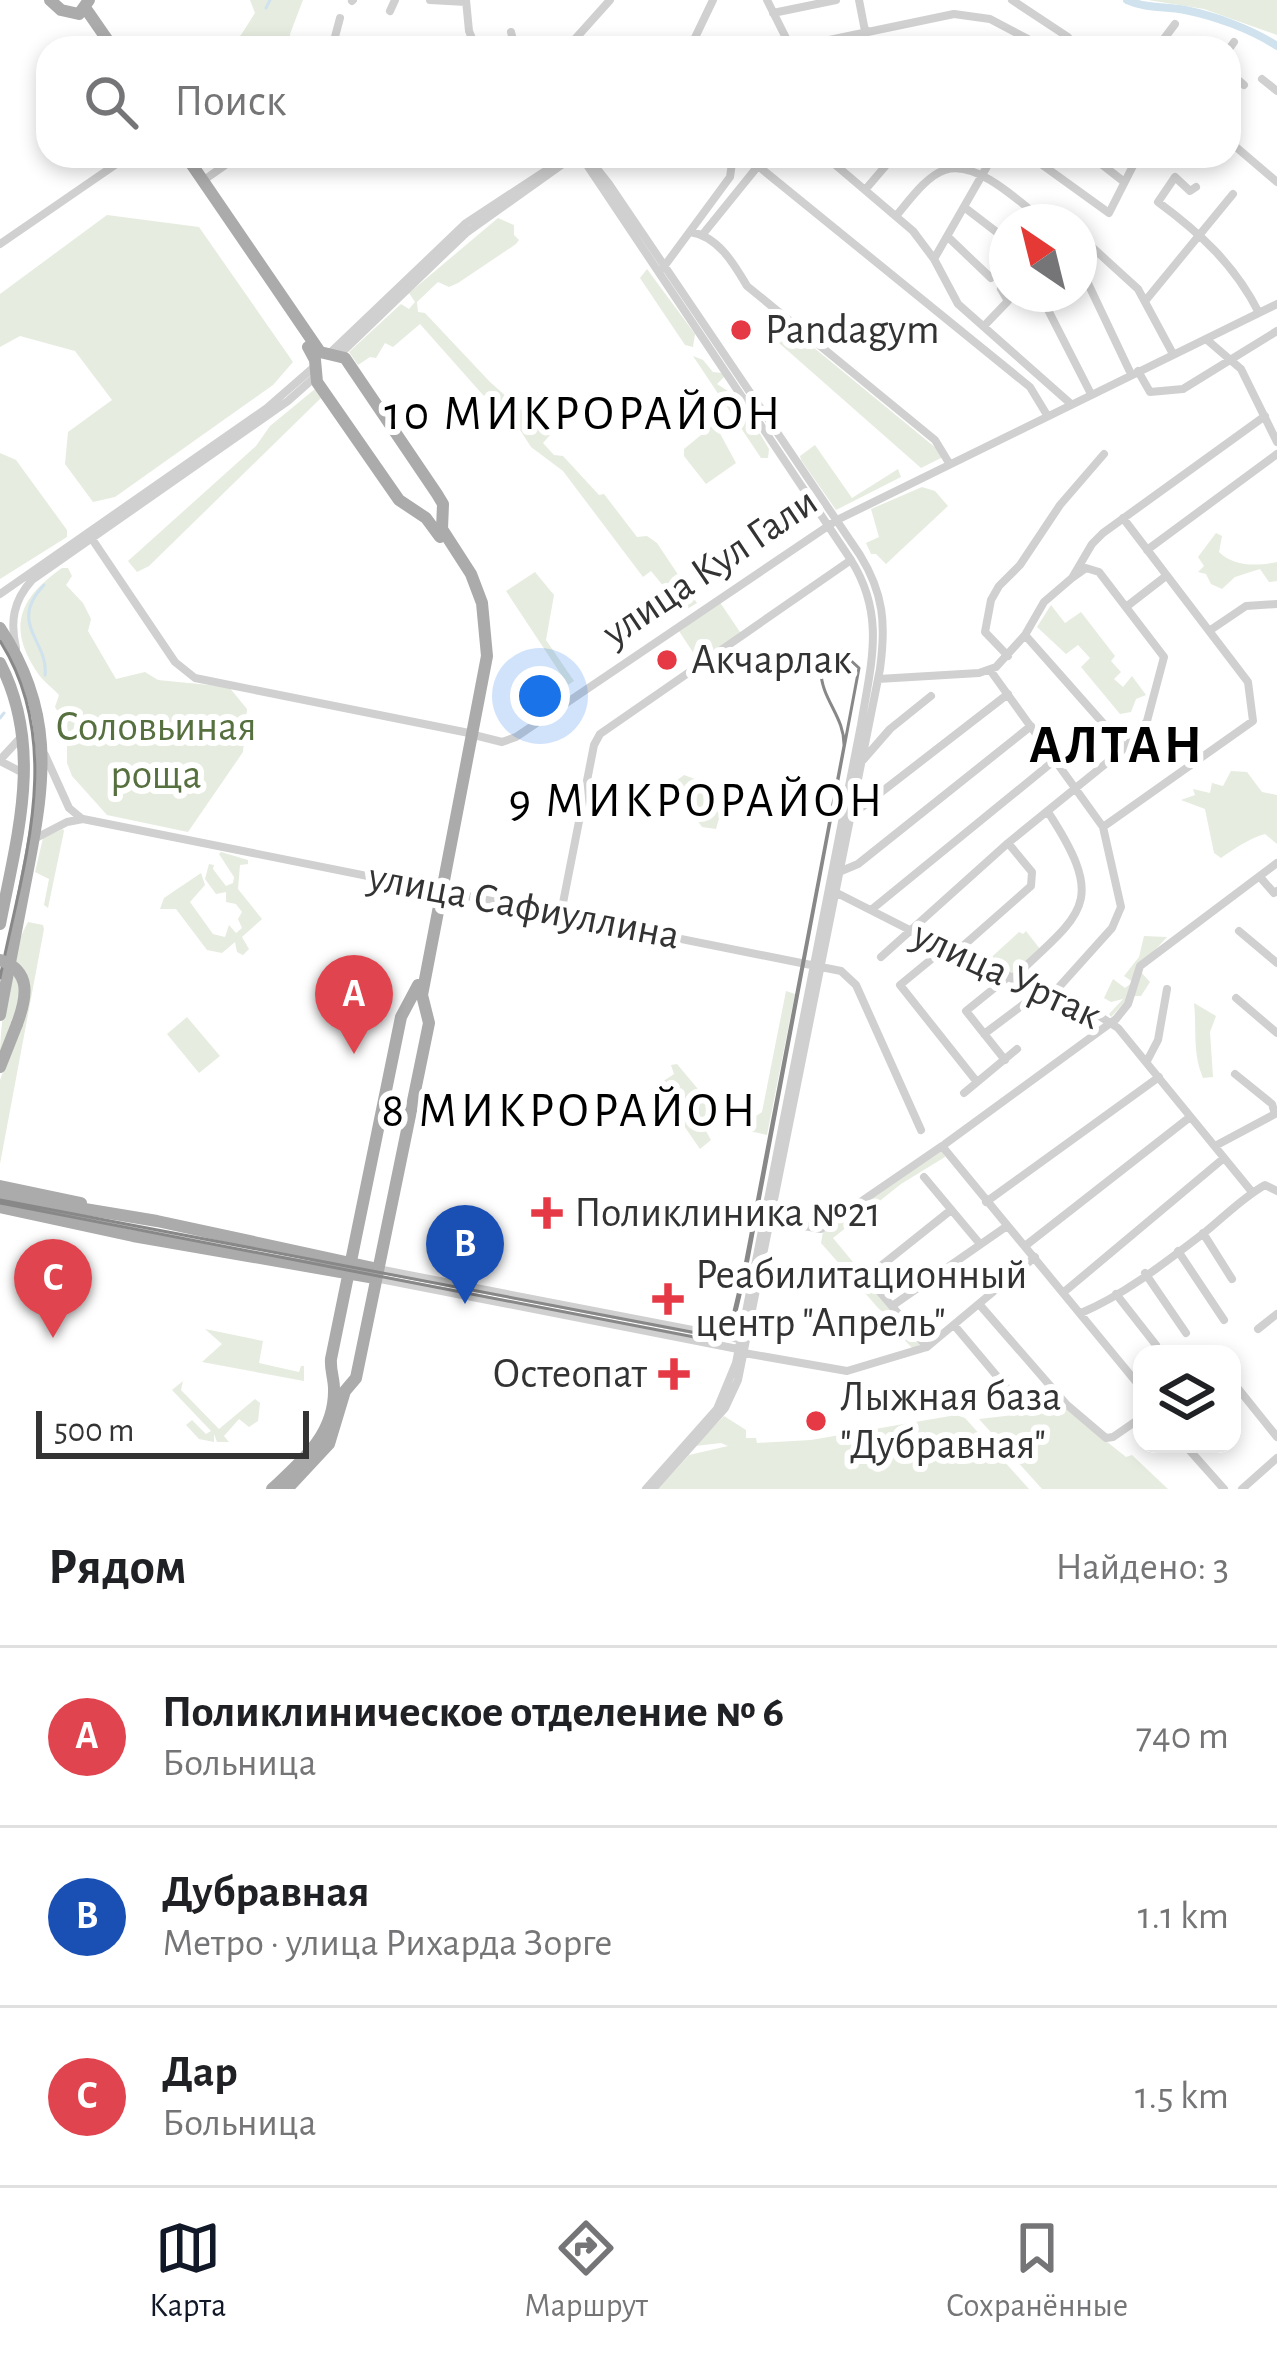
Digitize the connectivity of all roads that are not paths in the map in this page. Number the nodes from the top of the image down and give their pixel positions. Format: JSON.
{"nodes":[{"id":1,"x":50,"y":0,"type":"edge"},
{"id":2,"x":395,"y":0,"type":"edge"},
{"id":3,"x":430,"y":0,"type":"edge"},
{"id":4,"x":610,"y":0,"type":"edge"},
{"id":5,"x":713,"y":0,"type":"edge"},
{"id":6,"x":767,"y":0,"type":"edge"},
{"id":7,"x":836,"y":0,"type":"edge"},
{"id":8,"x":859,"y":0,"type":"edge"},
{"id":9,"x":1012,"y":0,"type":"edge"},
{"id":10,"x":466,"y":1,"type":"edge"},
{"id":11,"x":86,"y":7,"type":"edge"},
{"id":12,"x":390,"y":11,"type":"dead end"},
{"id":13,"x":773,"y":13,"type":"junction"},
{"id":14,"x":340,"y":18,"type":"dead end"},
{"id":15,"x":1174,"y":24,"type":"dead end"},
{"id":16,"x":866,"y":30,"type":"junction"},
{"id":17,"x":511,"y":32,"type":"dead end"},
{"id":18,"x":102,"y":36,"type":"edge"},
{"id":19,"x":335,"y":36,"type":"edge"},
{"id":20,"x":471,"y":36,"type":"edge"},
{"id":21,"x":512,"y":36,"type":"edge"},
{"id":22,"x":578,"y":36,"type":"edge"},
{"id":23,"x":696,"y":36,"type":"edge"},
{"id":24,"x":785,"y":36,"type":"edge"},
{"id":25,"x":841,"y":36,"type":"edge"},
{"id":26,"x":867,"y":36,"type":"edge"},
{"id":27,"x":1023,"y":36,"type":"edge"},
{"id":28,"x":1066,"y":36,"type":"edge"},
{"id":29,"x":1166,"y":36,"type":"edge"},
{"id":30,"x":1262,"y":79,"type":"dead end"},
{"id":31,"x":1241,"y":82,"type":"edge"},
{"id":32,"x":1244,"y":85,"type":"dead end"},
{"id":33,"x":1277,"y":91,"type":"edge"},
{"id":34,"x":1241,"y":150,"type":"edge"},
{"id":35,"x":111,"y":168,"type":"edge"},
{"id":36,"x":191,"y":168,"type":"edge"},
{"id":37,"x":192,"y":168,"type":"edge"},
{"id":38,"x":221,"y":168,"type":"edge"},
{"id":39,"x":558,"y":168,"type":"edge"},
{"id":40,"x":589,"y":168,"type":"edge"},
{"id":41,"x":731,"y":168,"type":"edge"},
{"id":42,"x":756,"y":168,"type":"edge"},
{"id":43,"x":760,"y":168,"type":"edge"},
{"id":44,"x":840,"y":168,"type":"edge"},
{"id":45,"x":884,"y":168,"type":"edge"},
{"id":46,"x":952,"y":168,"type":"edge"},
{"id":47,"x":960,"y":168,"type":"edge"},
{"id":48,"x":987,"y":168,"type":"edge"},
{"id":49,"x":1047,"y":168,"type":"edge"},
{"id":50,"x":1107,"y":168,"type":"edge"},
{"id":51,"x":1131,"y":168,"type":"edge"},
{"id":52,"x":982,"y":177,"type":"junction"},
{"id":53,"x":202,"y":181,"type":"junction"},
{"id":54,"x":1124,"y":181,"type":"junction"},
{"id":55,"x":1277,"y":182,"type":"edge"},
{"id":56,"x":1196,"y":187,"type":"dead end"},
{"id":57,"x":865,"y":190,"type":"junction"},
{"id":58,"x":1233,"y":194,"type":"dead end"},
{"id":59,"x":1023,"y":204,"type":"edge"},
{"id":60,"x":964,"y":207,"type":"junction"},
{"id":61,"x":896,"y":216,"type":"junction"},
{"id":62,"x":989,"y":226,"type":"edge"},
{"id":63,"x":690,"y":232,"type":"junction"},
{"id":64,"x":703,"y":234,"type":"junction"},
{"id":65,"x":1200,"y":234,"type":"junction"},
{"id":66,"x":948,"y":237,"type":"junction"},
{"id":67,"x":0,"y":244,"type":"edge"},
{"id":68,"x":1097,"y":251,"type":"edge"},
{"id":69,"x":934,"y":260,"type":"junction"},
{"id":70,"x":662,"y":269,"type":"junction"},
{"id":71,"x":989,"y":276,"type":"edge"},
{"id":72,"x":1097,"y":299,"type":"edge"},
{"id":73,"x":1146,"y":300,"type":"junction"},
{"id":74,"x":1277,"y":304,"type":"edge"},
{"id":75,"x":997,"y":312,"type":"edge"},
{"id":76,"x":1049,"y":312,"type":"edge"},
{"id":77,"x":1258,"y":313,"type":"junction"},
{"id":78,"x":984,"y":326,"type":"junction"},
{"id":79,"x":1277,"y":331,"type":"edge"},
{"id":80,"x":1206,"y":339,"type":"junction"},
{"id":81,"x":1173,"y":354,"type":"junction"},
{"id":82,"x":1232,"y":361,"type":"junction"},
{"id":83,"x":325,"y":363,"type":"junction"},
{"id":84,"x":1135,"y":373,"type":"junction"},
{"id":85,"x":1091,"y":394,"type":"junction"},
{"id":86,"x":1071,"y":404,"type":"junction"},
{"id":87,"x":1047,"y":415,"type":"junction"},
{"id":88,"x":1265,"y":416,"type":"junction"},
{"id":89,"x":1277,"y":442,"type":"edge"},
{"id":90,"x":1104,"y":454,"type":"dead end"},
{"id":91,"x":1277,"y":454,"type":"edge"},
{"id":92,"x":949,"y":463,"type":"junction"},
{"id":93,"x":1123,"y":518,"type":"junction"},
{"id":94,"x":832,"y":523,"type":"junction"},
{"id":95,"x":436,"y":526,"type":"junction"},
{"id":96,"x":90,"y":536,"type":"junction"},
{"id":97,"x":1147,"y":550,"type":"junction"},
{"id":98,"x":850,"y":560,"type":"junction"},
{"id":99,"x":1166,"y":576,"type":"junction"},
{"id":100,"x":1072,"y":578,"type":"junction"},
{"id":101,"x":0,"y":594,"type":"edge"},
{"id":102,"x":1277,"y":604,"type":"edge"},
{"id":103,"x":1126,"y":608,"type":"junction"},
{"id":104,"x":0,"y":628,"type":"edge"},
{"id":105,"x":1209,"y":632,"type":"junction"},
{"id":106,"x":1025,"y":635,"type":"junction"},
{"id":107,"x":1008,"y":656,"type":"junction"},
{"id":108,"x":18,"y":657,"type":"junction"},
{"id":109,"x":0,"y":663,"type":"edge"},
{"id":110,"x":990,"y":670,"type":"junction"},
{"id":111,"x":878,"y":679,"type":"junction"},
{"id":112,"x":1008,"y":694,"type":"junction"},
{"id":113,"x":931,"y":696,"type":"dead end"},
{"id":114,"x":1031,"y":726,"type":"junction"},
{"id":115,"x":23,"y":734,"type":"junction"},
{"id":116,"x":472,"y":734,"type":"junction"},
{"id":117,"x":1125,"y":748,"type":"junction"},
{"id":118,"x":44,"y":752,"type":"junction"},
{"id":119,"x":858,"y":760,"type":"junction"},
{"id":120,"x":1055,"y":760,"type":"junction"},
{"id":121,"x":0,"y":761,"type":"edge"},
{"id":122,"x":26,"y":775,"type":"junction"},
{"id":123,"x":1077,"y":790,"type":"junction"},
{"id":124,"x":852,"y":809,"type":"junction"},
{"id":125,"x":1048,"y":812,"type":"junction"},
{"id":126,"x":82,"y":819,"type":"junction"},
{"id":127,"x":1103,"y":827,"type":"junction"},
{"id":128,"x":34,"y":839,"type":"junction"},
{"id":129,"x":1009,"y":843,"type":"junction"},
{"id":130,"x":1277,"y":863,"type":"edge"},
{"id":131,"x":839,"y":872,"type":"junction"},
{"id":132,"x":1261,"y":877,"type":"junction"},
{"id":133,"x":441,"y":888,"type":"junction"},
{"id":134,"x":1277,"y":891,"type":"edge"},
{"id":135,"x":835,"y":892,"type":"junction"},
{"id":136,"x":871,"y":910,"type":"junction"},
{"id":137,"x":561,"y":913,"type":"junction"},
{"id":138,"x":0,"y":924,"type":"edge"},
{"id":139,"x":910,"y":931,"type":"junction"},
{"id":140,"x":1239,"y":931,"type":"dead end"},
{"id":141,"x":950,"y":950,"type":"junction"},
{"id":142,"x":881,"y":957,"type":"dead end"},
{"id":143,"x":0,"y":960,"type":"edge"},
{"id":144,"x":1277,"y":963,"type":"edge"},
{"id":145,"x":816,"y":964,"type":"junction"},
{"id":146,"x":1010,"y":978,"type":"junction"},
{"id":147,"x":1167,"y":989,"type":"dead end"},
{"id":148,"x":1045,"y":994,"type":"junction"},
{"id":149,"x":1236,"y":998,"type":"dead end"},
{"id":150,"x":0,"y":1015,"type":"edge"},
{"id":151,"x":1108,"y":1021,"type":"junction"},
{"id":152,"x":1277,"y":1033,"type":"edge"},
{"id":153,"x":984,"y":1034,"type":"junction"},
{"id":154,"x":1017,"y":1049,"type":"dead end"},
{"id":155,"x":1004,"y":1060,"type":"junction"},
{"id":156,"x":1146,"y":1062,"type":"junction"},
{"id":157,"x":0,"y":1067,"type":"edge"},
{"id":158,"x":1235,"y":1074,"type":"dead end"},
{"id":159,"x":1159,"y":1078,"type":"junction"},
{"id":160,"x":977,"y":1082,"type":"junction"},
{"id":161,"x":964,"y":1093,"type":"dead end"},
{"id":162,"x":1276,"y":1113,"type":"edge"},
{"id":163,"x":1190,"y":1117,"type":"junction"},
{"id":164,"x":921,"y":1130,"type":"dead end"},
{"id":165,"x":944,"y":1145,"type":"junction"},
{"id":166,"x":1215,"y":1146,"type":"junction"},
{"id":167,"x":1224,"y":1157,"type":"junction"},
{"id":168,"x":924,"y":1177,"type":"dead end"},
{"id":169,"x":0,"y":1191,"type":"edge"},
{"id":170,"x":1277,"y":1191,"type":"edge"},
{"id":171,"x":1252,"y":1192,"type":"junction"},
{"id":172,"x":986,"y":1202,"type":"junction"},
{"id":173,"x":0,"y":1209,"type":"edge"},
{"id":174,"x":951,"y":1210,"type":"junction"},
{"id":175,"x":72,"y":1215,"type":"junction"},
{"id":176,"x":116,"y":1215,"type":"junction"},
{"id":177,"x":770,"y":1220,"type":"junction"},
{"id":178,"x":1007,"y":1226,"type":"junction"},
{"id":179,"x":111,"y":1230,"type":"junction"},
{"id":180,"x":1203,"y":1233,"type":"junction"},
{"id":181,"x":980,"y":1244,"type":"junction"},
{"id":182,"x":1024,"y":1246,"type":"junction"},
{"id":183,"x":1178,"y":1251,"type":"junction"},
{"id":184,"x":1035,"y":1257,"type":"junction"},
{"id":185,"x":351,"y":1269,"type":"junction"},
{"id":186,"x":1145,"y":1273,"type":"junction"},
{"id":187,"x":376,"y":1274,"type":"junction"},
{"id":188,"x":1232,"y":1279,"type":"dead end"},
{"id":189,"x":1064,"y":1292,"type":"junction"},
{"id":190,"x":1116,"y":1294,"type":"junction"},
{"id":191,"x":979,"y":1304,"type":"junction"},
{"id":192,"x":892,"y":1306,"type":"junction"},
{"id":193,"x":1081,"y":1313,"type":"junction"},
{"id":194,"x":1277,"y":1314,"type":"edge"},
{"id":195,"x":1224,"y":1320,"type":"dead end"},
{"id":196,"x":954,"y":1325,"type":"junction"},
{"id":197,"x":1258,"y":1329,"type":"dead end"},
{"id":198,"x":1186,"y":1334,"type":"dead end"},
{"id":199,"x":1156,"y":1345,"type":"dead end"},
{"id":200,"x":743,"y":1347,"type":"junction"},
{"id":201,"x":927,"y":1347,"type":"junction"},
{"id":202,"x":1133,"y":1378,"type":"edge"},
{"id":203,"x":1241,"y":1392,"type":"edge"},
{"id":204,"x":1022,"y":1406,"type":"dead end"},
{"id":205,"x":1133,"y":1423,"type":"edge"},
{"id":206,"x":1277,"y":1437,"type":"edge"},
{"id":207,"x":1192,"y":1453,"type":"edge"},
{"id":208,"x":1277,"y":1458,"type":"edge"},
{"id":209,"x":272,"y":1489,"type":"edge"},
{"id":210,"x":287,"y":1489,"type":"edge"},
{"id":211,"x":650,"y":1489,"type":"edge"},
{"id":212,"x":1224,"y":1489,"type":"edge"},
{"id":213,"x":1241,"y":1489,"type":"edge"}],
"edges":[{"from":1,"to":11,"type":"main road"},
{"from":2,"to":12,"type":"street"},
{"from":3,"to":10,"type":"street"},
{"from":4,"to":22,"type":"street"},
{"from":5,"to":23,"type":"street"},
{"from":6,"to":13,"type":"street"},
{"from":7,"to":13,"type":"street"},
{"from":8,"to":16,"type":"street"},
{"from":9,"to":28,"type":"street"},
{"from":10,"to":20,"type":"street"},
{"from":11,"to":18,"type":"main road"},
{"from":13,"to":24,"type":"street"},
{"from":14,"to":19,"type":"street"},
{"from":15,"to":29,"type":"street"},
{"from":16,"to":25,"type":"street"},
{"from":16,"to":26,"type":"street"},
{"from":16,"to":27,"type":"street"},
{"from":17,"to":21,"type":"street"},
{"from":30,"to":33,"type":"street"},
{"from":31,"to":32,"type":"street"},
{"from":34,"to":55,"type":"street"},
{"from":35,"to":67,"type":"street"},
{"from":36,"to":83,"type":"main road"},
{"from":37,"to":53,"type":"main road"},
{"from":38,"to":53,"type":"street"},
{"from":39,"to":83,"type":"street"},
{"from":40,"to":70,"type":"street"},
{"from":41,"to":63,"type":"street"},
{"from":42,"to":64,"type":"street"},
{"from":43,"to":87,"type":"street"},
{"from":44,"to":57,"type":"street"},
{"from":45,"to":57,"type":"street"},
{"from":46,"to":61,"type":"street"},
{"from":47,"to":52,"type":"street"},
{"from":48,"to":52,"type":"street"},
{"from":49,"to":54,"type":"street"},
{"from":50,"to":54,"type":"street"},
{"from":51,"to":54,"type":"street"},
{"from":52,"to":59,"type":"street"},
{"from":52,"to":60,"type":"street"},
{"from":53,"to":83,"type":"main road"},
{"from":56,"to":65,"type":"street"},
{"from":57,"to":61,"type":"street"},
{"from":58,"to":65,"type":"street"},
{"from":60,"to":62,"type":"street"},
{"from":60,"to":66,"type":"street"},
{"from":61,"to":69,"type":"street"},
{"from":63,"to":64,"type":"street"},
{"from":63,"to":70,"type":"street"},
{"from":64,"to":92,"type":"street"},
{"from":65,"to":73,"type":"street"},
{"from":65,"to":77,"type":"street"},
{"from":66,"to":69,"type":"street"},
{"from":66,"to":71,"type":"street"},
{"from":68,"to":73,"type":"street"},
{"from":69,"to":78,"type":"street"},
{"from":70,"to":94,"type":"street"},
{"from":72,"to":84,"type":"street"},
{"from":73,"to":81,"type":"street"},
{"from":74,"to":77,"type":"street","name":"улица Кул Гали"},
{"from":75,"to":78,"type":"street"},
{"from":76,"to":85,"type":"street"},
{"from":77,"to":80,"type":"street","name":"улица Кул Гали"},
{"from":78,"to":86,"type":"street"},
{"from":79,"to":82,"type":"street"},
{"from":80,"to":81,"type":"street","name":"улица Кул Гали"},
{"from":80,"to":82,"type":"street"},
{"from":81,"to":84,"type":"street","name":"улица Кул Гали"},
{"from":82,"to":84,"type":"street"},
{"from":82,"to":88,"type":"street"},
{"from":83,"to":95,"type":"main road"},
{"from":83,"to":95,"type":"main road"},
{"from":83,"to":96,"type":"street"},
{"from":84,"to":85,"type":"street","name":"улица Кул Гали"},
{"from":85,"to":86,"type":"street","name":"улица Кул Гали"},
{"from":86,"to":87,"type":"street","name":"улица Кул Гали"},
{"from":87,"to":92,"type":"street","name":"улица Кул Гали"},
{"from":88,"to":89,"type":"street"},
{"from":88,"to":93,"type":"street"},
{"from":90,"to":107,"type":"street"},
{"from":91,"to":97,"type":"street"},
{"from":92,"to":94,"type":"street","name":"улица Кул Гали"},
{"from":93,"to":97,"type":"street"},
{"from":93,"to":100,"type":"street"},
{"from":94,"to":98,"type":"street"},
{"from":94,"to":111,"type":"street"},
{"from":94,"to":116,"type":"street","name":"улица Кул Гали"},
{"from":95,"to":116,"type":"main road"},
{"from":96,"to":101,"type":"street"},
{"from":96,"to":108,"type":"street"},
{"from":96,"to":116,"type":"street","name":"улица Кул Гали"},
{"from":97,"to":99,"type":"street"},
{"from":98,"to":119,"type":"street"},
{"from":98,"to":137,"type":"street","name":"улица Кул Гали"},
{"from":99,"to":103,"type":"street"},
{"from":99,"to":105,"type":"street"},
{"from":100,"to":103,"type":"street"},
{"from":100,"to":106,"type":"street"},
{"from":102,"to":105,"type":"street"},
{"from":103,"to":117,"type":"street"},
{"from":104,"to":108,"type":"main road"},
{"from":105,"to":127,"type":"street"},
{"from":106,"to":107,"type":"street"},
{"from":106,"to":117,"type":"street"},
{"from":107,"to":110,"type":"street"},
{"from":108,"to":118,"type":"main road"},
{"from":109,"to":115,"type":"main road"},
{"from":110,"to":111,"type":"street"},
{"from":110,"to":112,"type":"street"},
{"from":111,"to":119,"type":"street"},
{"from":112,"to":114,"type":"street"},
{"from":112,"to":124,"type":"street"},
{"from":113,"to":119,"type":"street"},
{"from":114,"to":120,"type":"street"},
{"from":114,"to":131,"type":"street"},
{"from":115,"to":121,"type":"street"},
{"from":115,"to":122,"type":"main road"},
{"from":116,"to":133,"type":"main road"},
{"from":117,"to":123,"type":"street"},
{"from":118,"to":126,"type":"street"},
{"from":118,"to":128,"type":"main road"},
{"from":119,"to":124,"type":"street"},
{"from":119,"to":145,"type":"street"},
{"from":120,"to":123,"type":"street"},
{"from":120,"to":136,"type":"street"},
{"from":121,"to":122,"type":"street"},
{"from":122,"to":138,"type":"main road"},
{"from":123,"to":125,"type":"street"},
{"from":123,"to":127,"type":"street"},
{"from":124,"to":131,"type":"street"},
{"from":125,"to":129,"type":"street"},
{"from":125,"to":146,"type":"street"},
{"from":126,"to":128,"type":"street"},
{"from":126,"to":133,"type":"street","name":"улица Сафиуллина"},
{"from":127,"to":148,"type":"street"},
{"from":128,"to":150,"type":"main road"},
{"from":129,"to":139,"type":"street"},
{"from":129,"to":141,"type":"street"},
{"from":130,"to":132,"type":"street"},
{"from":131,"to":135,"type":"street"},
{"from":132,"to":134,"type":"street"},
{"from":132,"to":151,"type":"street"},
{"from":133,"to":137,"type":"street","name":"улица Сафиуллина"},
{"from":133,"to":185,"type":"main road"},
{"from":133,"to":187,"type":"main road"},
{"from":135,"to":136,"type":"street","name":"улица Уртак"},
{"from":135,"to":145,"type":"street"},
{"from":136,"to":139,"type":"street","name":"улица Уртак"},
{"from":137,"to":145,"type":"street","name":"улица Сафиуллина"},
{"from":139,"to":141,"type":"street","name":"улица Уртак"},
{"from":139,"to":142,"type":"street"},
{"from":140,"to":144,"type":"street"},
{"from":141,"to":146,"type":"street","name":"улица Уртак"},
{"from":141,"to":160,"type":"street"},
{"from":143,"to":157,"type":"main road","bridge":true},
{"from":145,"to":164,"type":"street","name":"улица Сафиуллина"},
{"from":145,"to":177,"type":"street"},
{"from":145,"to":200,"type":"street"},
{"from":146,"to":148,"type":"street","name":"улица Уртак"},
{"from":146,"to":153,"type":"street"},
{"from":147,"to":156,"type":"street"},
{"from":148,"to":151,"type":"street","name":"улица Уртак"},
{"from":148,"to":153,"type":"street"},
{"from":149,"to":152,"type":"street"},
{"from":151,"to":156,"type":"street","name":"улица Уртак"},
{"from":151,"to":165,"type":"street"},
{"from":153,"to":155,"type":"street"},
{"from":154,"to":155,"type":"street"},
{"from":155,"to":160,"type":"street"},
{"from":156,"to":159,"type":"street","name":"улица Уртак"},
{"from":158,"to":162,"type":"street"},
{"from":159,"to":163,"type":"street","name":"улица Уртак"},
{"from":159,"to":172,"type":"street"},
{"from":160,"to":161,"type":"street"},
{"from":162,"to":166,"type":"street"},
{"from":163,"to":166,"type":"street","name":"улица Уртак"},
{"from":163,"to":182,"type":"street"},
{"from":165,"to":172,"type":"street"},
{"from":165,"to":177,"type":"street"},
{"from":166,"to":167,"type":"street","name":"улица Уртак"},
{"from":167,"to":171,"type":"street","name":"улица Уртак"},
{"from":167,"to":189,"type":"street"},
{"from":168,"to":174,"type":"street"},
{"from":169,"to":175,"type":"main road"},
{"from":169,"to":176,"type":"main road"},
{"from":170,"to":171,"type":"street"},
{"from":171,"to":180,"type":"street"},
{"from":172,"to":178,"type":"street"},
{"from":173,"to":175,"type":"main road"},
{"from":173,"to":179,"type":"main road"},
{"from":174,"to":181,"type":"street"},
{"from":174,"to":192,"type":"street"},
{"from":175,"to":176,"type":"main road"},
{"from":175,"to":179,"type":"main road"},
{"from":176,"to":185,"type":"main road"},
{"from":177,"to":200,"type":"street"},
{"from":178,"to":181,"type":"street"},
{"from":178,"to":182,"type":"street"},
{"from":179,"to":185,"type":"main road"},
{"from":180,"to":183,"type":"street"},
{"from":180,"to":188,"type":"street"},
{"from":181,"to":192,"type":"street"},
{"from":182,"to":184,"type":"street"},
{"from":183,"to":186,"type":"street"},
{"from":183,"to":195,"type":"street"},
{"from":184,"to":189,"type":"street"},
{"from":184,"to":191,"type":"street"},
{"from":185,"to":187,"type":"main road"},
{"from":185,"to":209,"type":"main road"},
{"from":186,"to":190,"type":"street"},
{"from":186,"to":198,"type":"street"},
{"from":187,"to":200,"type":"street"},
{"from":187,"to":210,"type":"main road"},
{"from":189,"to":193,"type":"street"},
{"from":190,"to":193,"type":"street"},
{"from":190,"to":199,"type":"street"},
{"from":191,"to":196,"type":"street"},
{"from":191,"to":205,"type":"street"},
{"from":192,"to":201,"type":"street"},
{"from":193,"to":202,"type":"street"},
{"from":194,"to":197,"type":"street"},
{"from":196,"to":201,"type":"street"},
{"from":196,"to":204,"type":"street"},
{"from":200,"to":201,"type":"street"},
{"from":200,"to":211,"type":"street"},
{"from":203,"to":206,"type":"street"},
{"from":207,"to":212,"type":"street"},
{"from":208,"to":213,"type":"street"}]}
